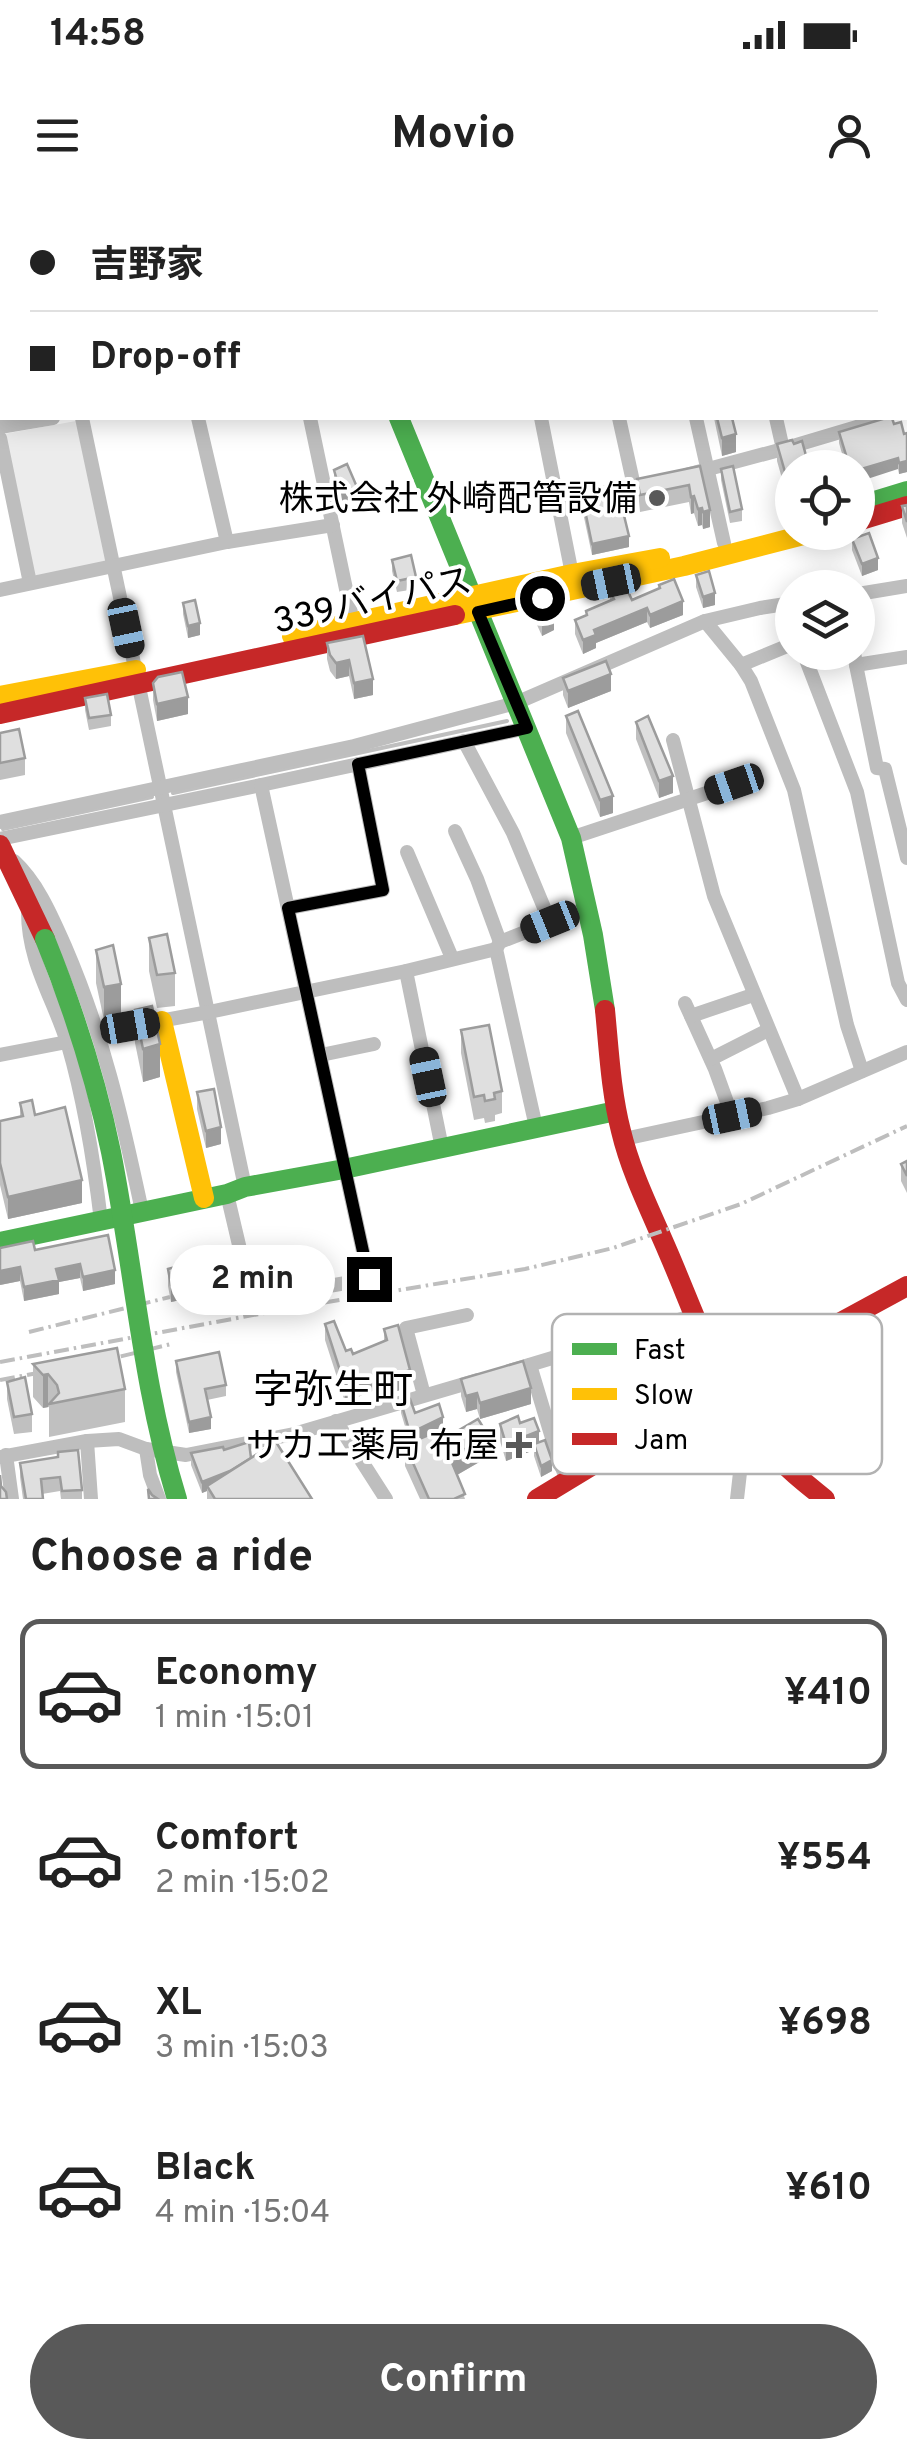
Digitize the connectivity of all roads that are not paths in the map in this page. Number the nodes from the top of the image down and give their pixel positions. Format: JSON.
{"nodes":[{"id":1,"x":41,"y":420,"type":"edge"},
{"id":2,"x":82,"y":420,"type":"edge"},
{"id":3,"x":198,"y":420,"type":"edge"},
{"id":4,"x":310,"y":420,"type":"edge"},
{"id":5,"x":400,"y":420,"type":"edge"},
{"id":6,"x":541,"y":420,"type":"edge"},
{"id":7,"x":619,"y":420,"type":"edge"},
{"id":8,"x":696,"y":420,"type":"edge"},
{"id":9,"x":776,"y":420,"type":"edge"},
{"id":10,"x":855,"y":422,"type":"edge"},
{"id":11,"x":0,"y":427,"type":"edge"},
{"id":12,"x":0,"y":438,"type":"edge"},
{"id":13,"x":783,"y":449,"type":"junction"},
{"id":14,"x":707,"y":471,"type":"junction"},
{"id":15,"x":634,"y":486,"type":"junction"},
{"id":16,"x":907,"y":491,"type":"edge"},
{"id":17,"x":875,"y":501,"type":"edge"},
{"id":18,"x":558,"y":502,"type":"junction"},
{"id":19,"x":907,"y":506,"type":"edge"},
{"id":20,"x":875,"y":515,"type":"edge"},
{"id":21,"x":334,"y":524,"type":"junction"},
{"id":22,"x":775,"y":530,"type":"edge"},
{"id":23,"x":227,"y":542,"type":"junction"},
{"id":24,"x":775,"y":542,"type":"edge"},
{"id":25,"x":724,"y":543,"type":"junction"},
{"id":26,"x":113,"y":566,"type":"junction"},
{"id":27,"x":572,"y":574,"type":"junction"},
{"id":28,"x":30,"y":583,"type":"junction"},
{"id":29,"x":907,"y":586,"type":"edge"},
{"id":30,"x":0,"y":590,"type":"edge"},
{"id":31,"x":875,"y":591,"type":"edge"},
{"id":32,"x":475,"y":604,"type":"junction"},
{"id":33,"x":775,"y":606,"type":"edge"},
{"id":34,"x":705,"y":621,"type":"junction"},
{"id":35,"x":355,"y":630,"type":"junction"},
{"id":36,"x":775,"y":651,"type":"edge"},
{"id":37,"x":907,"y":657,"type":"edge"},
{"id":38,"x":875,"y":658,"type":"edge"},
{"id":39,"x":741,"y":665,"type":"junction"},
{"id":40,"x":810,"y":670,"type":"edge"},
{"id":41,"x":857,"y":670,"type":"edge"},
{"id":42,"x":136,"y":677,"type":"junction"},
{"id":43,"x":0,"y":696,"type":"edge"},
{"id":44,"x":516,"y":703,"type":"junction"},
{"id":45,"x":0,"y":714,"type":"edge"},
{"id":46,"x":527,"y":728,"type":"junction"},
{"id":47,"x":674,"y":740,"type":"dead end"},
{"id":48,"x":464,"y":741,"type":"junction"},
{"id":49,"x":358,"y":764,"type":"junction"},
{"id":50,"x":734,"y":784,"type":"dead end"},
{"id":51,"x":262,"y":786,"type":"junction"},
{"id":52,"x":161,"y":787,"type":"junction"},
{"id":53,"x":689,"y":800,"type":"junction"},
{"id":54,"x":164,"y":804,"type":"junction"},
{"id":55,"x":0,"y":822,"type":"edge"},
{"id":56,"x":455,"y":832,"type":"dead end"},
{"id":57,"x":571,"y":838,"type":"junction"},
{"id":58,"x":2,"y":846,"type":"edge"},
{"id":59,"x":407,"y":852,"type":"dead end"},
{"id":60,"x":907,"y":858,"type":"edge"},
{"id":61,"x":28,"y":902,"type":"junction"},
{"id":62,"x":589,"y":906,"type":"junction"},
{"id":63,"x":288,"y":908,"type":"junction"},
{"id":64,"x":550,"y":922,"type":"junction"},
{"id":65,"x":498,"y":945,"type":"junction"},
{"id":66,"x":452,"y":958,"type":"junction"},
{"id":67,"x":406,"y":971,"type":"junction"},
{"id":68,"x":903,"y":981,"type":"edge"},
{"id":69,"x":308,"y":991,"type":"junction"},
{"id":70,"x":754,"y":995,"type":"junction"},
{"id":71,"x":907,"y":1000,"type":"edge"},
{"id":72,"x":209,"y":1012,"type":"junction"},
{"id":73,"x":162,"y":1020,"type":"junction"},
{"id":74,"x":768,"y":1030,"type":"junction"},
{"id":75,"x":99,"y":1032,"type":"junction"},
{"id":76,"x":68,"y":1042,"type":"junction"},
{"id":77,"x":374,"y":1044,"type":"dead end"},
{"id":78,"x":907,"y":1052,"type":"edge"},
{"id":79,"x":0,"y":1055,"type":"edge"},
{"id":80,"x":321,"y":1055,"type":"junction"},
{"id":81,"x":710,"y":1059,"type":"junction"},
{"id":82,"x":862,"y":1071,"type":"junction"},
{"id":83,"x":798,"y":1099,"type":"junction"},
{"id":84,"x":616,"y":1112,"type":"junction"},
{"id":85,"x":732,"y":1116,"type":"junction"},
{"id":86,"x":536,"y":1127,"type":"junction"},
{"id":87,"x":624,"y":1139,"type":"junction"},
{"id":88,"x":442,"y":1148,"type":"junction"},
{"id":89,"x":344,"y":1169,"type":"junction"},
{"id":90,"x":236,"y":1190,"type":"junction"},
{"id":91,"x":204,"y":1198,"type":"junction"},
{"id":92,"x":142,"y":1211,"type":"junction"},
{"id":93,"x":102,"y":1221,"type":"junction"},
{"id":94,"x":0,"y":1241,"type":"edge"},
{"id":95,"x":907,"y":1286,"type":"edge"},
{"id":96,"x":694,"y":1314,"type":"edge"},
{"id":97,"x":856,"y":1314,"type":"edge"},
{"id":98,"x":466,"y":1315,"type":"dead end"},
{"id":99,"x":552,"y":1358,"type":"edge"},
{"id":100,"x":530,"y":1365,"type":"junction"},
{"id":101,"x":424,"y":1395,"type":"junction"},
{"id":102,"x":336,"y":1422,"type":"junction"},
{"id":103,"x":552,"y":1433,"type":"edge"},
{"id":104,"x":87,"y":1441,"type":"junction"},
{"id":105,"x":146,"y":1450,"type":"junction"},
{"id":106,"x":3,"y":1456,"type":"edge"},
{"id":107,"x":565,"y":1474,"type":"edge"},
{"id":108,"x":577,"y":1474,"type":"edge"},
{"id":109,"x":741,"y":1474,"type":"edge"},
{"id":110,"x":793,"y":1474,"type":"edge"},
{"id":111,"x":567,"y":1480,"type":"junction"},
{"id":112,"x":12,"y":1499,"type":"edge"},
{"id":113,"x":90,"y":1499,"type":"edge"},
{"id":114,"x":159,"y":1499,"type":"edge"},
{"id":115,"x":177,"y":1499,"type":"edge"},
{"id":116,"x":386,"y":1499,"type":"edge"},
{"id":117,"x":537,"y":1499,"type":"edge"},
{"id":118,"x":738,"y":1499,"type":"edge"},
{"id":119,"x":825,"y":1499,"type":"edge"}],
"edges":[{"from":1,"to":11,"type":"street"},
{"from":2,"to":26,"type":"street"},
{"from":3,"to":23,"type":"street"},
{"from":4,"to":21,"type":"street"},
{"from":5,"to":32,"type":"main road"},
{"from":6,"to":18,"type":"street"},
{"from":7,"to":15,"type":"street"},
{"from":8,"to":14,"type":"street"},
{"from":9,"to":13,"type":"street"},
{"from":10,"to":13,"type":"street"},
{"from":12,"to":28,"type":"street"},
{"from":13,"to":14,"type":"street"},
{"from":14,"to":15,"type":"street"},
{"from":14,"to":25,"type":"street"},
{"from":15,"to":18,"type":"street"},
{"from":16,"to":17,"type":"main road"},
{"from":18,"to":27,"type":"street"},
{"from":19,"to":20,"type":"main road"},
{"from":21,"to":23,"type":"street"},
{"from":21,"to":35,"type":"street"},
{"from":22,"to":25,"type":"main road"},
{"from":23,"to":26,"type":"street"},
{"from":24,"to":32,"type":"main road","name":"339バイパス"},
{"from":25,"to":27,"type":"main road"},
{"from":26,"to":28,"type":"street"},
{"from":26,"to":42,"type":"street"},
{"from":27,"to":32,"type":"main road"},
{"from":28,"to":30,"type":"street"},
{"from":29,"to":31,"type":"street"},
{"from":32,"to":35,"type":"main road","name":"339バイパス"},
{"from":32,"to":44,"type":"main road"},
{"from":33,"to":34,"type":"street"},
{"from":34,"to":39,"type":"street"},
{"from":34,"to":44,"type":"street"},
{"from":35,"to":42,"type":"main road","name":"339バイパス"},
{"from":36,"to":39,"type":"street"},
{"from":37,"to":38,"type":"street"},
{"from":39,"to":82,"type":"street"},
{"from":40,"to":68,"type":"street"},
{"from":41,"to":60,"type":"street"},
{"from":42,"to":43,"type":"main road"},
{"from":42,"to":45,"type":"main road","name":"339バイパス"},
{"from":42,"to":52,"type":"street"},
{"from":44,"to":46,"type":"main road"},
{"from":44,"to":52,"type":"street"},
{"from":46,"to":48,"type":"street"},
{"from":46,"to":57,"type":"main road"},
{"from":47,"to":53,"type":"street"},
{"from":48,"to":49,"type":"street"},
{"from":48,"to":64,"type":"street"},
{"from":49,"to":51,"type":"street"},
{"from":49,"to":63,"type":"street"},
{"from":50,"to":53,"type":"street"},
{"from":51,"to":54,"type":"street"},
{"from":51,"to":63,"type":"street"},
{"from":52,"to":54,"type":"street"},
{"from":52,"to":55,"type":"street"},
{"from":53,"to":57,"type":"street"},
{"from":53,"to":70,"type":"street"},
{"from":54,"to":58,"type":"street"},
{"from":54,"to":72,"type":"street"},
{"from":56,"to":65,"type":"street"},
{"from":57,"to":62,"type":"main road"},
{"from":58,"to":61,"type":"main road"},
{"from":58,"to":75,"type":"street"},
{"from":59,"to":66,"type":"street"},
{"from":61,"to":76,"type":"street"},
{"from":61,"to":115,"type":"main road","bridge":true},
{"from":62,"to":64,"type":"street"},
{"from":62,"to":84,"type":"main road"},
{"from":63,"to":69,"type":"street"},
{"from":64,"to":65,"type":"street"},
{"from":65,"to":66,"type":"street"},
{"from":65,"to":86,"type":"street"},
{"from":66,"to":67,"type":"street"},
{"from":67,"to":69,"type":"street"},
{"from":67,"to":88,"type":"street"},
{"from":68,"to":71,"type":"street"},
{"from":69,"to":72,"type":"street"},
{"from":69,"to":80,"type":"street"},
{"from":70,"to":74,"type":"street"},
{"from":70,"to":81,"type":"street"},
{"from":72,"to":73,"type":"street"},
{"from":72,"to":90,"type":"street"},
{"from":73,"to":75,"type":"street"},
{"from":73,"to":91,"type":"main road"},
{"from":74,"to":81,"type":"street"},
{"from":74,"to":83,"type":"street"},
{"from":75,"to":92,"type":"street"},
{"from":76,"to":79,"type":"street"},
{"from":76,"to":93,"type":"street"},
{"from":77,"to":80,"type":"street"},
{"from":78,"to":82,"type":"street"},
{"from":80,"to":89,"type":"street"},
{"from":81,"to":85,"type":"street"},
{"from":82,"to":83,"type":"street"},
{"from":83,"to":85,"type":"street"},
{"from":84,"to":86,"type":"main road"},
{"from":84,"to":87,"type":"main road"},
{"from":85,"to":87,"type":"street"},
{"from":86,"to":88,"type":"main road"},
{"from":87,"to":96,"type":"main road"},
{"from":88,"to":89,"type":"main road"},
{"from":89,"to":90,"type":"main road"},
{"from":89,"to":90,"type":"street"},
{"from":90,"to":91,"type":"main road"},
{"from":91,"to":92,"type":"main road"},
{"from":92,"to":93,"type":"main road"},
{"from":93,"to":94,"type":"main road"},
{"from":95,"to":97,"type":"main road"},
{"from":98,"to":101,"type":"street"},
{"from":99,"to":100,"type":"street"},
{"from":100,"to":101,"type":"street"},
{"from":100,"to":103,"type":"street"},
{"from":101,"to":102,"type":"street"},
{"from":102,"to":105,"type":"street"},
{"from":102,"to":116,"type":"street"},
{"from":104,"to":105,"type":"street"},
{"from":104,"to":106,"type":"street"},
{"from":104,"to":113,"type":"street"},
{"from":105,"to":114,"type":"street"},
{"from":106,"to":112,"type":"street"},
{"from":107,"to":111,"type":"street"},
{"from":108,"to":111,"type":"main road"},
{"from":109,"to":118,"type":"street"},
{"from":110,"to":119,"type":"main road"},
{"from":111,"to":117,"type":"main road"}]}
